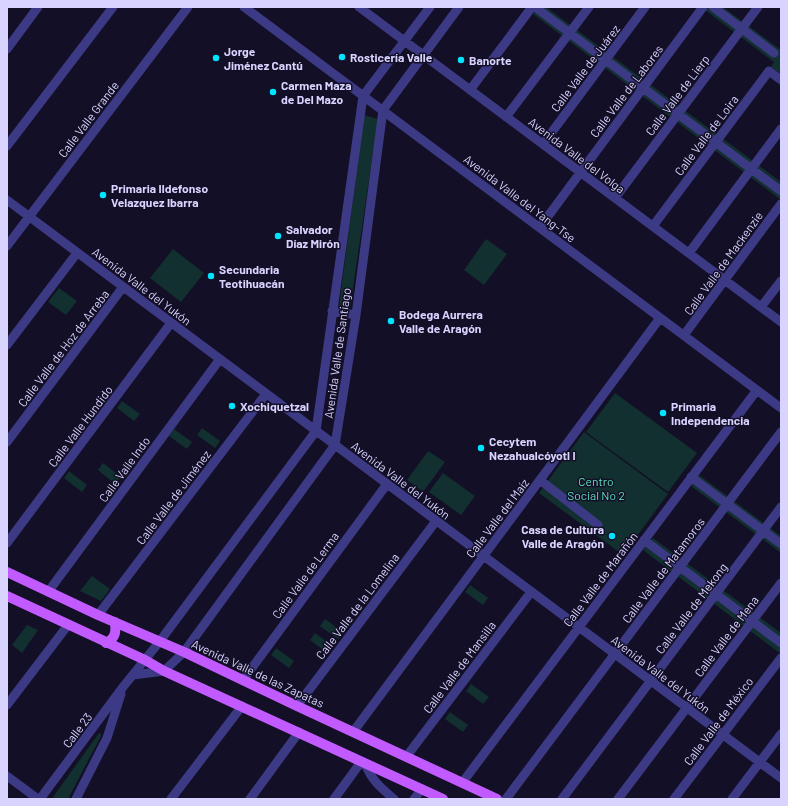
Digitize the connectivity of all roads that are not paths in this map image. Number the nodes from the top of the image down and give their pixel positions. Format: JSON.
{"nodes":[{"id":1,"x":38,"y":7,"type":"edge"},
{"id":2,"x":113,"y":7,"type":"edge"},
{"id":3,"x":188,"y":7,"type":"edge"},
{"id":4,"x":244,"y":7,"type":"edge"},
{"id":5,"x":359,"y":7,"type":"edge"},
{"id":6,"x":430,"y":7,"type":"edge"},
{"id":7,"x":459,"y":7,"type":"edge"},
{"id":8,"x":533,"y":7,"type":"edge"},
{"id":9,"x":589,"y":7,"type":"edge"},
{"id":10,"x":645,"y":7,"type":"edge"},
{"id":11,"x":703,"y":7,"type":"edge"},
{"id":12,"x":712,"y":7,"type":"edge"},
{"id":13,"x":758,"y":7,"type":"edge"},
{"id":14,"x":742,"y":29,"type":"junction"},
{"id":15,"x":569,"y":33,"type":"junction"},
{"id":16,"x":404,"y":41,"type":"junction"},
{"id":17,"x":7,"y":49,"type":"edge"},
{"id":18,"x":774,"y":53,"type":"dead end"},
{"id":19,"x":423,"y":55,"type":"junction"},
{"id":20,"x":606,"y":60,"type":"junction"},
{"id":21,"x":781,"y":80,"type":"edge"},
{"id":22,"x":643,"y":88,"type":"junction"},
{"id":23,"x":470,"y":90,"type":"junction"},
{"id":24,"x":363,"y":96,"type":"junction"},
{"id":25,"x":383,"y":110,"type":"junction"},
{"id":26,"x":678,"y":114,"type":"junction"},
{"id":27,"x":506,"y":117,"type":"junction"},
{"id":28,"x":781,"y":129,"type":"edge"},
{"id":29,"x":715,"y":142,"type":"junction"},
{"id":30,"x":543,"y":144,"type":"junction"},
{"id":31,"x":7,"y":146,"type":"edge"},
{"id":32,"x":751,"y":169,"type":"junction"},
{"id":33,"x":581,"y":172,"type":"junction"},
{"id":34,"x":781,"y":191,"type":"edge"},
{"id":35,"x":615,"y":198,"type":"junction"},
{"id":36,"x":7,"y":200,"type":"edge"},
{"id":37,"x":781,"y":204,"type":"edge"},
{"id":38,"x":29,"y":217,"type":"junction"},
{"id":39,"x":652,"y":226,"type":"junction"},
{"id":40,"x":540,"y":228,"type":"junction"},
{"id":41,"x":7,"y":246,"type":"edge"},
{"id":42,"x":77,"y":253,"type":"junction"},
{"id":43,"x":689,"y":253,"type":"junction"},
{"id":44,"x":725,"y":280,"type":"junction"},
{"id":45,"x":781,"y":281,"type":"edge"},
{"id":46,"x":123,"y":287,"type":"junction"},
{"id":47,"x":761,"y":307,"type":"junction"},
{"id":48,"x":332,"y":311,"type":"junction"},
{"id":49,"x":356,"y":315,"type":"junction"},
{"id":50,"x":660,"y":318,"type":"junction"},
{"id":51,"x":781,"y":322,"type":"edge"},
{"id":52,"x":171,"y":323,"type":"junction"},
{"id":53,"x":684,"y":335,"type":"junction"},
{"id":54,"x":7,"y":345,"type":"edge"},
{"id":55,"x":220,"y":359,"type":"junction"},
{"id":56,"x":757,"y":390,"type":"junction"},
{"id":57,"x":266,"y":394,"type":"junction"},
{"id":58,"x":781,"y":408,"type":"edge"},
{"id":59,"x":316,"y":431,"type":"junction"},
{"id":60,"x":781,"y":432,"type":"edge"},
{"id":61,"x":7,"y":442,"type":"edge"},
{"id":62,"x":335,"y":445,"type":"junction"},
{"id":63,"x":691,"y":477,"type":"junction"},
{"id":64,"x":540,"y":480,"type":"junction"},
{"id":65,"x":386,"y":484,"type":"junction"},
{"id":66,"x":727,"y":504,"type":"junction"},
{"id":67,"x":781,"y":507,"type":"edge"},
{"id":68,"x":436,"y":521,"type":"junction"},
{"id":69,"x":598,"y":525,"type":"dead end"},
{"id":70,"x":764,"y":530,"type":"junction"},
{"id":71,"x":644,"y":540,"type":"junction"},
{"id":72,"x":7,"y":543,"type":"edge"},
{"id":73,"x":781,"y":544,"type":"edge"},
{"id":74,"x":483,"y":556,"type":"junction"},
{"id":75,"x":680,"y":567,"type":"junction"},
{"id":76,"x":7,"y":572,"type":"edge"},
{"id":77,"x":781,"y":583,"type":"edge"},
{"id":78,"x":48,"y":592,"type":"junction"},
{"id":79,"x":531,"y":592,"type":"junction"},
{"id":80,"x":716,"y":594,"type":"junction"},
{"id":81,"x":7,"y":597,"type":"edge"},
{"id":82,"x":98,"y":615,"type":"junction"},
{"id":83,"x":115,"y":622,"type":"junction"},
{"id":84,"x":752,"y":622,"type":"junction"},
{"id":85,"x":68,"y":625,"type":"junction"},
{"id":86,"x":578,"y":627,"type":"junction"},
{"id":87,"x":160,"y":641,"type":"junction"},
{"id":88,"x":106,"y":643,"type":"junction"},
{"id":89,"x":781,"y":643,"type":"edge"},
{"id":90,"x":184,"y":652,"type":"junction"},
{"id":91,"x":614,"y":654,"type":"junction"},
{"id":92,"x":781,"y":658,"type":"edge"},
{"id":93,"x":145,"y":660,"type":"junction"},
{"id":94,"x":164,"y":671,"type":"junction"},
{"id":95,"x":133,"y":675,"type":"junction"},
{"id":96,"x":243,"y":680,"type":"junction"},
{"id":97,"x":650,"y":681,"type":"junction"},
{"id":98,"x":123,"y":687,"type":"junction"},
{"id":99,"x":7,"y":705,"type":"edge"},
{"id":100,"x":242,"y":706,"type":"junction"},
{"id":101,"x":297,"y":706,"type":"junction"},
{"id":102,"x":687,"y":708,"type":"junction"},
{"id":103,"x":299,"y":732,"type":"junction"},
{"id":104,"x":353,"y":732,"type":"junction"},
{"id":105,"x":781,"y":734,"type":"edge"},
{"id":106,"x":723,"y":735,"type":"junction"},
{"id":107,"x":406,"y":758,"type":"junction"},
{"id":108,"x":363,"y":762,"type":"junction"},
{"id":109,"x":760,"y":762,"type":"junction"},
{"id":110,"x":7,"y":776,"type":"edge"},
{"id":111,"x":781,"y":778,"type":"edge"},
{"id":112,"x":462,"y":783,"type":"junction"},
{"id":113,"x":422,"y":789,"type":"junction"},
{"id":114,"x":39,"y":799,"type":"edge"},
{"id":115,"x":76,"y":799,"type":"edge"},
{"id":116,"x":171,"y":799,"type":"edge"},
{"id":117,"x":250,"y":799,"type":"edge"},
{"id":118,"x":334,"y":799,"type":"edge"},
{"id":119,"x":394,"y":799,"type":"edge"},
{"id":120,"x":414,"y":799,"type":"edge"},
{"id":121,"x":443,"y":799,"type":"edge"},
{"id":122,"x":497,"y":799,"type":"edge"},
{"id":123,"x":506,"y":799,"type":"edge"},
{"id":124,"x":562,"y":799,"type":"edge"},
{"id":125,"x":618,"y":799,"type":"edge"},
{"id":126,"x":674,"y":799,"type":"edge"},
{"id":127,"x":732,"y":799,"type":"edge"}],
"edges":[{"from":1,"to":17,"type":"street"},
{"from":2,"to":31,"type":"street"},
{"from":3,"to":38,"type":"street","name":"Calle Valle Grande"},
{"from":4,"to":24,"type":"street","name":"Avenida Valle del Yang-Tse"},
{"from":5,"to":16,"type":"street","name":"Avenida Valle del Volga"},
{"from":6,"to":16,"type":"street","name":"Avenida Valle de Santiago"},
{"from":7,"to":19,"type":"street","name":"Avenida Valle de Santiago"},
{"from":8,"to":15,"type":"street"},
{"from":8,"to":23,"type":"street"},
{"from":9,"to":15,"type":"street"},
{"from":10,"to":20,"type":"street","name":"Calle Valle de Juárez"},
{"from":11,"to":22,"type":"street","name":"Calle Valle de Labores"},
{"from":12,"to":14,"type":"street"},
{"from":13,"to":14,"type":"street","name":"Calle Valle de Lierp"},
{"from":14,"to":18,"type":"street"},
{"from":14,"to":26,"type":"street","name":"Calle Valle de Lierp"},
{"from":15,"to":20,"type":"street"},
{"from":15,"to":27,"type":"street"},
{"from":16,"to":19,"type":"street","name":"Avenida Valle del Volga"},
{"from":16,"to":24,"type":"street","name":"Avenida Valle de Santiago"},
{"from":19,"to":23,"type":"street","name":"Avenida Valle del Volga"},
{"from":19,"to":25,"type":"street","name":"Avenida Valle de Santiago"},
{"from":20,"to":22,"type":"street"},
{"from":20,"to":30,"type":"street","name":"Calle Valle de Juárez"},
{"from":21,"to":29,"type":"street","name":"Calle Valle de Loira"},
{"from":22,"to":26,"type":"street"},
{"from":22,"to":33,"type":"street","name":"Calle Valle de Labores"},
{"from":23,"to":27,"type":"street","name":"Avenida Valle del Volga"},
{"from":24,"to":25,"type":"street","name":"Avenida Valle del Yang-Tse"},
{"from":24,"to":48,"type":"street","name":"Avenida Valle de Santiago"},
{"from":25,"to":40,"type":"street","name":"Avenida Valle del Yang-Tse"},
{"from":25,"to":49,"type":"street","name":"Avenida Valle de Santiago"},
{"from":26,"to":29,"type":"street"},
{"from":26,"to":35,"type":"street","name":"Calle Valle de Lierp"},
{"from":27,"to":30,"type":"street","name":"Avenida Valle del Volga"},
{"from":28,"to":32,"type":"street"},
{"from":29,"to":32,"type":"street"},
{"from":29,"to":39,"type":"street","name":"Calle Valle de Loira"},
{"from":30,"to":33,"type":"street","name":"Avenida Valle del Volga"},
{"from":32,"to":34,"type":"street"},
{"from":32,"to":43,"type":"street"},
{"from":33,"to":35,"type":"street","name":"Avenida Valle del Volga"},
{"from":33,"to":40,"type":"street","name":"Calle Valle de Labores"},
{"from":35,"to":39,"type":"street","name":"Avenida Valle del Volga"},
{"from":36,"to":38,"type":"street","name":"Avenida Valle del Yukón"},
{"from":37,"to":44,"type":"street","name":"Calle Valle de Mackenzie"},
{"from":38,"to":41,"type":"street","name":"Calle Valle Grande"},
{"from":38,"to":42,"type":"street","name":"Avenida Valle del Yukón"},
{"from":39,"to":43,"type":"street","name":"Avenida Valle del Volga"},
{"from":40,"to":50,"type":"street","name":"Avenida Valle del Yang-Tse"},
{"from":42,"to":46,"type":"street","name":"Avenida Valle del Yukón"},
{"from":42,"to":54,"type":"street"},
{"from":43,"to":44,"type":"street","name":"Avenida Valle del Volga"},
{"from":44,"to":47,"type":"street","name":"Avenida Valle del Volga"},
{"from":44,"to":53,"type":"street","name":"Calle Valle de Mackenzie"},
{"from":45,"to":47,"type":"street"},
{"from":46,"to":52,"type":"street","name":"Avenida Valle del Yukón"},
{"from":46,"to":61,"type":"street","name":"Calle Valle de Hoz de Arreba"},
{"from":47,"to":51,"type":"street","name":"Avenida Valle del Volga"},
{"from":48,"to":49,"type":"street"},
{"from":48,"to":59,"type":"street","name":"Avenida Valle de Santiago"},
{"from":49,"to":62,"type":"street","name":"Avenida Valle de Santiago"},
{"from":50,"to":53,"type":"street","name":"Avenida Valle del Yang-Tse"},
{"from":50,"to":64,"type":"street","name":"Calle Valle del Maíz"},
{"from":52,"to":55,"type":"street","name":"Avenida Valle del Yukón"},
{"from":52,"to":72,"type":"street","name":"Calle Valle Hundido"},
{"from":53,"to":56,"type":"street","name":"Avenida Valle del Yang-Tse"},
{"from":55,"to":57,"type":"street","name":"Avenida Valle del Yukón"},
{"from":55,"to":78,"type":"street","name":"Calle Valle Indo"},
{"from":56,"to":58,"type":"street","name":"Avenida Valle del Yang-Tse"},
{"from":56,"to":63,"type":"street","name":"Calle Valle de Marañón"},
{"from":57,"to":59,"type":"street","name":"Avenida Valle del Yukón"},
{"from":57,"to":82,"type":"street","name":"Calle Valle de Jiménez"},
{"from":59,"to":62,"type":"street","name":"Avenida Valle del Yukón"},
{"from":59,"to":87,"type":"street","name":"Avenida Valle de Santiago"},
{"from":60,"to":66,"type":"street","name":"Calle Valle de Matamoros"},
{"from":62,"to":65,"type":"street","name":"Avenida Valle del Yukón"},
{"from":62,"to":90,"type":"street","name":"Avenida Valle de Santiago"},
{"from":63,"to":66,"type":"street"},
{"from":63,"to":71,"type":"street","name":"Calle Valle de Marañón"},
{"from":64,"to":69,"type":"street"},
{"from":64,"to":74,"type":"street","name":"Calle Valle del Maíz"},
{"from":65,"to":68,"type":"street","name":"Avenida Valle del Yukón"},
{"from":65,"to":96,"type":"street","name":"Calle Valle de Lerma"},
{"from":66,"to":70,"type":"street"},
{"from":66,"to":75,"type":"street","name":"Calle Valle de Matamoros"},
{"from":67,"to":70,"type":"street","name":"Calle Valle de Mekong"},
{"from":68,"to":74,"type":"street","name":"Avenida Valle del Yukón"},
{"from":68,"to":101,"type":"street","name":"Calle Valle de la Lomelina"},
{"from":70,"to":73,"type":"street"},
{"from":70,"to":80,"type":"street","name":"Calle Valle de Mekong"},
{"from":71,"to":75,"type":"street"},
{"from":71,"to":86,"type":"street","name":"Calle Valle de Marañón"},
{"from":74,"to":79,"type":"street","name":"Avenida Valle del Yukón"},
{"from":74,"to":104,"type":"street","name":"Calle Valle del Maíz"},
{"from":75,"to":80,"type":"street"},
{"from":75,"to":91,"type":"street","name":"Calle Valle de Matamoros"},
{"from":76,"to":78,"type":"main road","name":"Avenida Valle de las Zapatas"},
{"from":77,"to":84,"type":"street","name":"Calle Valle de Mena"},
{"from":78,"to":82,"type":"main road","name":"Avenida Valle de las Zapatas"},
{"from":79,"to":86,"type":"street","name":"Avenida Valle del Yukón"},
{"from":79,"to":107,"type":"street","name":"Calle Valle de Mansilla"},
{"from":80,"to":84,"type":"street"},
{"from":80,"to":97,"type":"street","name":"Calle Valle de Mekong"},
{"from":81,"to":85,"type":"main road"},
{"from":82,"to":83,"type":"main road","name":"Avenida Valle de las Zapatas"},
{"from":83,"to":87,"type":"main road","name":"Avenida Valle de las Zapatas"},
{"from":83,"to":88,"type":"main road"},
{"from":84,"to":89,"type":"street"},
{"from":84,"to":102,"type":"street","name":"Calle Valle de Mena"},
{"from":85,"to":88,"type":"main road"},
{"from":85,"to":99,"type":"street"},
{"from":86,"to":91,"type":"street","name":"Avenida Valle del Yukón"},
{"from":86,"to":112,"type":"street","name":"Calle Valle de Marañón"},
{"from":87,"to":90,"type":"main road","name":"Avenida Valle de las Zapatas"},
{"from":87,"to":93,"type":"street","name":"Avenida Valle de Santiago"},
{"from":88,"to":93,"type":"main road"},
{"from":90,"to":94,"type":"street","name":"Avenida Valle de Santiago"},
{"from":90,"to":96,"type":"main road","name":"Avenida Valle de las Zapatas"},
{"from":91,"to":97,"type":"street","name":"Avenida Valle del Yukón"},
{"from":91,"to":123,"type":"street","name":"Calle Valle de Matamoros"},
{"from":92,"to":106,"type":"street","name":"Calle Valle de México"},
{"from":93,"to":94,"type":"main road"},
{"from":93,"to":95,"type":"street","name":"Calle 23"},
{"from":94,"to":95,"type":"street"},
{"from":94,"to":100,"type":"main road"},
{"from":95,"to":98,"type":"street","name":"Calle 23"},
{"from":96,"to":101,"type":"main road","name":"Avenida Valle de las Zapatas"},
{"from":97,"to":102,"type":"street","name":"Avenida Valle del Yukón"},
{"from":97,"to":124,"type":"street","name":"Calle Valle de Mekong"},
{"from":98,"to":114,"type":"street","name":"Calle 23"},
{"from":98,"to":115,"type":"street"},
{"from":100,"to":103,"type":"main road"},
{"from":100,"to":116,"type":"street"},
{"from":101,"to":104,"type":"main road","name":"Avenida Valle de las Zapatas"},
{"from":102,"to":106,"type":"street","name":"Avenida Valle del Yukón"},
{"from":102,"to":125,"type":"street","name":"Calle Valle de Mena"},
{"from":103,"to":108,"type":"main road"},
{"from":103,"to":117,"type":"street"},
{"from":104,"to":107,"type":"main road","name":"Avenida Valle de las Zapatas"},
{"from":105,"to":109,"type":"street"},
{"from":106,"to":109,"type":"street","name":"Avenida Valle del Yukón"},
{"from":106,"to":126,"type":"street","name":"Calle Valle de México"},
{"from":107,"to":112,"type":"main road","name":"Avenida Valle de las Zapatas"},
{"from":108,"to":113,"type":"main road"},
{"from":108,"to":118,"type":"street"},
{"from":108,"to":119,"type":"street"},
{"from":109,"to":111,"type":"street","name":"Avenida Valle del Yukón"},
{"from":109,"to":127,"type":"street"},
{"from":110,"to":114,"type":"street"},
{"from":112,"to":122,"type":"main road","name":"Avenida Valle de las Zapatas"},
{"from":113,"to":120,"type":"street"},
{"from":113,"to":121,"type":"main road"}]}
